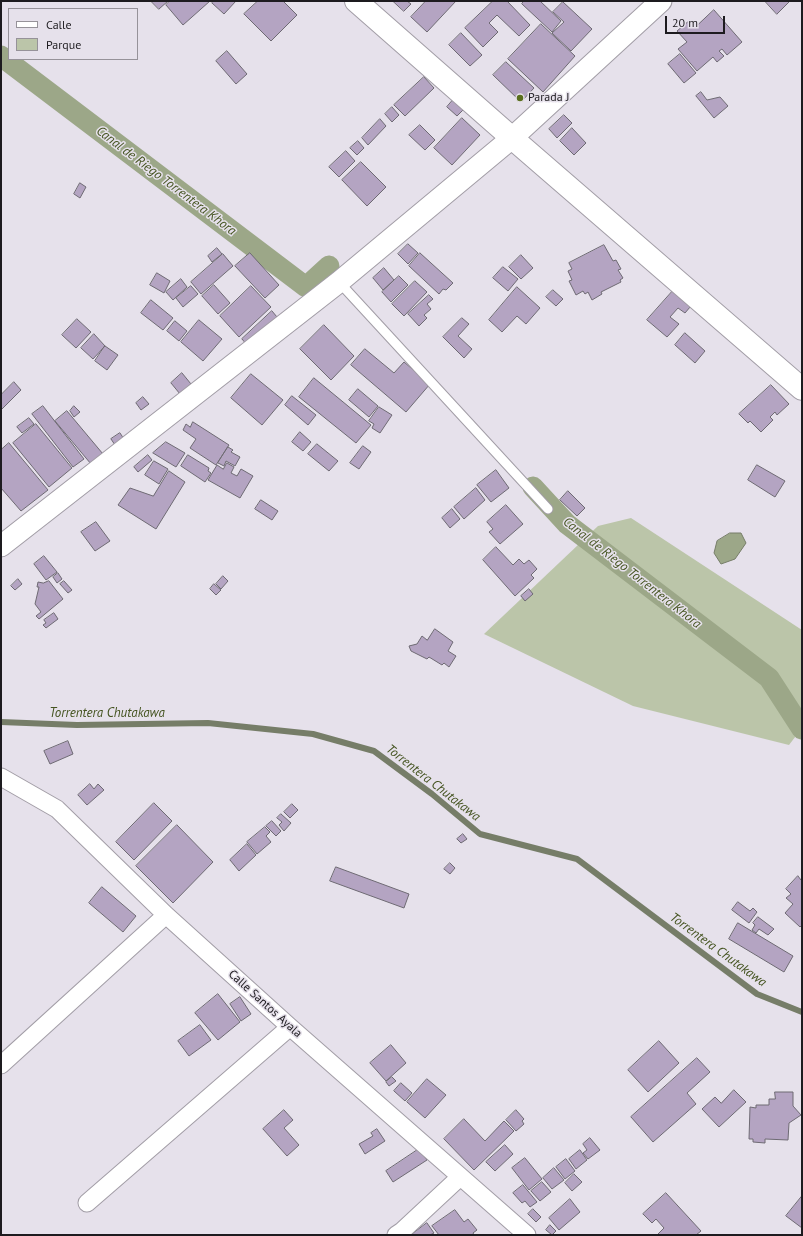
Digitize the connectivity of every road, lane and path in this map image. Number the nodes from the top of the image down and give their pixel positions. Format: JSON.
{"nodes":[{"id":1,"x":356,"y":1,"type":"edge"},
{"id":2,"x":661,"y":1,"type":"edge"},
{"id":3,"x":512,"y":138,"type":"junction"},
{"id":4,"x":339,"y":282,"type":"junction"},
{"id":5,"x":802,"y":389,"type":"edge"},
{"id":6,"x":548,"y":509,"type":"dead end"},
{"id":7,"x":1,"y":546,"type":"edge"},
{"id":8,"x":1,"y":777,"type":"edge"},
{"id":9,"x":166,"y":915,"type":"junction"},
{"id":10,"x":290,"y":1027,"type":"junction"},
{"id":11,"x":1,"y":1065,"type":"edge"},
{"id":12,"x":460,"y":1176,"type":"junction"},
{"id":13,"x":87,"y":1203,"type":"dead end"},
{"id":14,"x":396,"y":1235,"type":"edge"},
{"id":15,"x":527,"y":1235,"type":"edge"}],
"edges":[{"from":1,"to":3,"type":"main road"},
{"from":2,"to":3,"type":"street"},
{"from":3,"to":4,"type":"street"},
{"from":3,"to":5,"type":"main road"},
{"from":4,"to":6,"type":"lane"},
{"from":4,"to":7,"type":"street"},
{"from":8,"to":9,"type":"street","name":"Calle Santos Ayala"},
{"from":9,"to":10,"type":"street","name":"Calle Santos Ayala"},
{"from":9,"to":11,"type":"street"},
{"from":10,"to":12,"type":"street","name":"Calle Santos Ayala"},
{"from":10,"to":13,"type":"street"},
{"from":12,"to":14,"type":"street"},
{"from":12,"to":15,"type":"street","name":"Calle Santos Ayala"}]}
